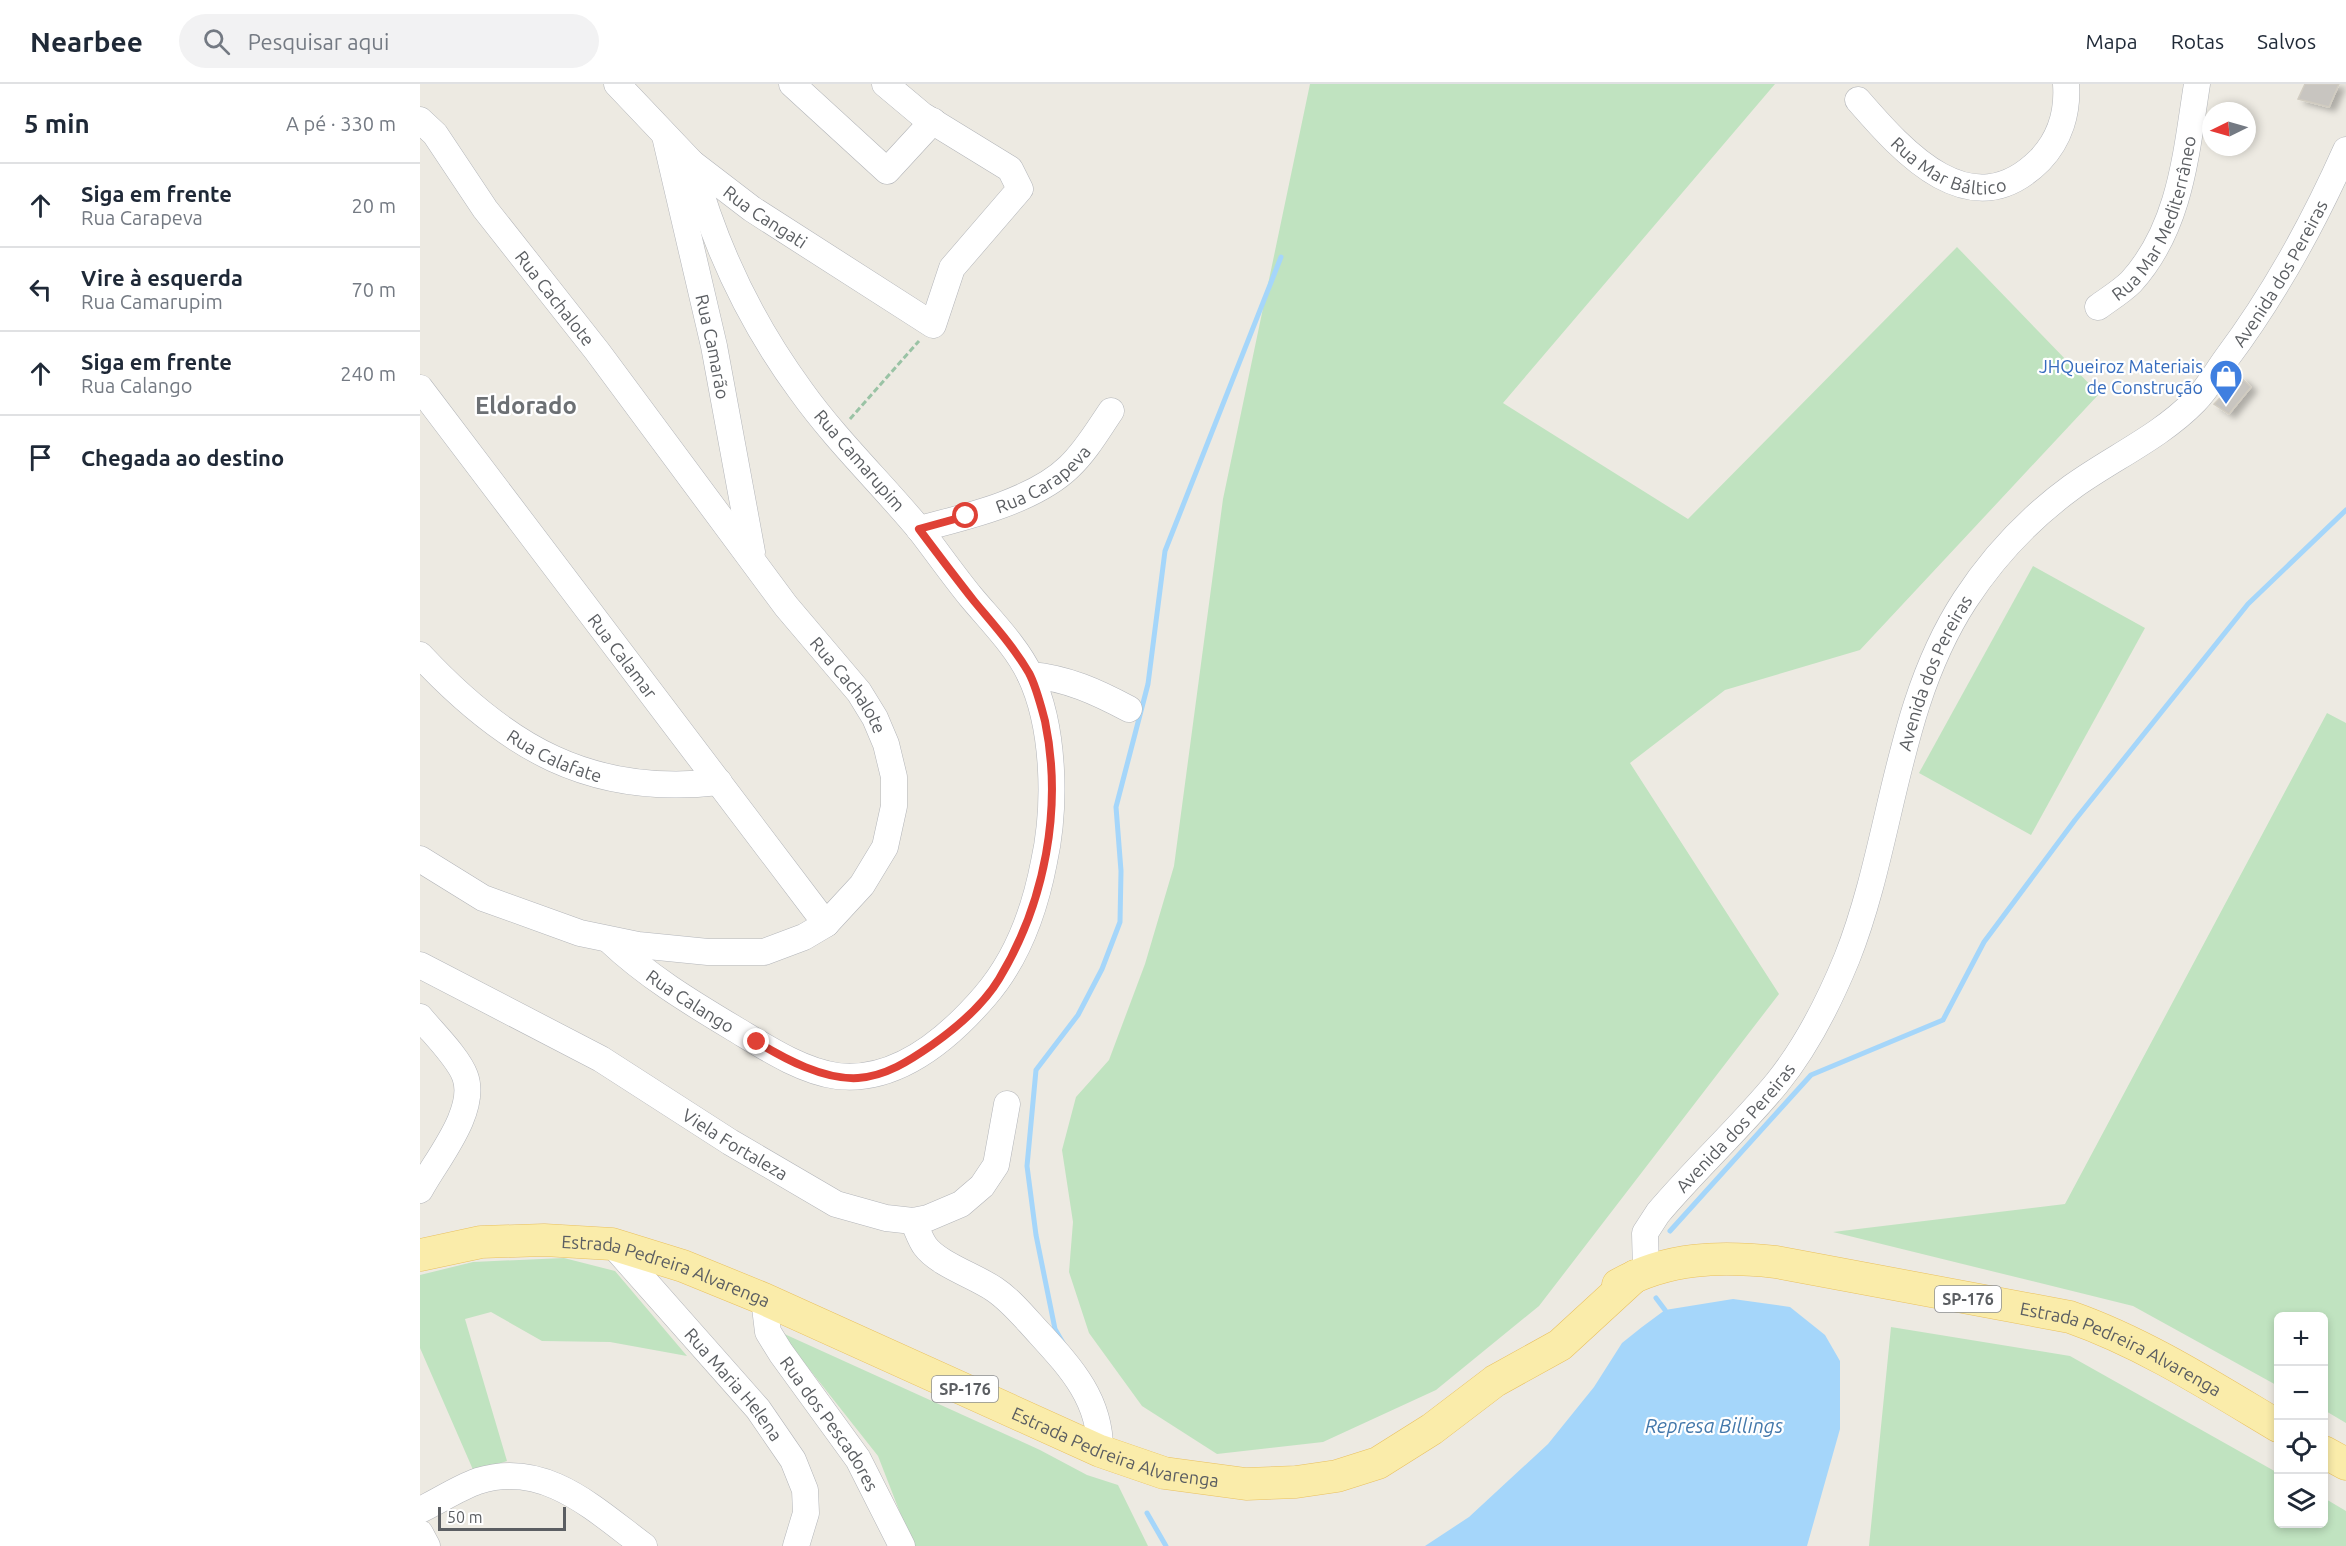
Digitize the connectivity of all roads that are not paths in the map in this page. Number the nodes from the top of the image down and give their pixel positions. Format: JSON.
{"nodes":[{"id":1,"x":617,"y":84,"type":"edge"},
{"id":2,"x":792,"y":84,"type":"edge"},
{"id":3,"x":885,"y":84,"type":"edge"},
{"id":4,"x":2066,"y":84,"type":"edge"},
{"id":5,"x":2197,"y":84,"type":"edge"},
{"id":6,"x":1858,"y":100,"type":"dead end"},
{"id":7,"x":422,"y":121,"type":"edge"},
{"id":8,"x":933,"y":121,"type":"junction"},
{"id":9,"x":665,"y":136,"type":"junction"},
{"id":10,"x":2346,"y":150,"type":"edge"},
{"id":11,"x":692,"y":163,"type":"junction"},
{"id":12,"x":2098,"y":307,"type":"dead end"},
{"id":13,"x":420,"y":388,"type":"edge"},
{"id":14,"x":1111,"y":411,"type":"dead end"},
{"id":15,"x":919,"y":529,"type":"junction"},
{"id":16,"x":753,"y":558,"type":"junction"},
{"id":17,"x":420,"y":655,"type":"edge"},
{"id":18,"x":1030,"y":675,"type":"junction"},
{"id":19,"x":1129,"y":709,"type":"dead end"},
{"id":20,"x":719,"y":782,"type":"junction"},
{"id":21,"x":420,"y":859,"type":"edge"},
{"id":22,"x":826,"y":924,"type":"junction"},
{"id":23,"x":608,"y":939,"type":"junction"},
{"id":24,"x":420,"y":965,"type":"edge"},
{"id":25,"x":420,"y":1017,"type":"edge"},
{"id":26,"x":1007,"y":1104,"type":"dead end"},
{"id":27,"x":420,"y":1190,"type":"edge"},
{"id":28,"x":913,"y":1221,"type":"junction"},
{"id":29,"x":612,"y":1244,"type":"junction"},
{"id":30,"x":420,"y":1255,"type":"edge"},
{"id":31,"x":1641,"y":1273,"type":"junction"},
{"id":32,"x":764,"y":1299,"type":"junction"},
{"id":33,"x":2274,"y":1424,"type":"edge"},
{"id":34,"x":1100,"y":1451,"type":"junction"},
{"id":35,"x":2328,"y":1454,"type":"edge"},
{"id":36,"x":2346,"y":1464,"type":"edge"},
{"id":37,"x":420,"y":1510,"type":"edge"},
{"id":38,"x":420,"y":1533,"type":"edge"},
{"id":39,"x":427,"y":1546,"type":"edge"},
{"id":40,"x":644,"y":1546,"type":"edge"},
{"id":41,"x":796,"y":1546,"type":"edge"},
{"id":42,"x":902,"y":1546,"type":"edge"}],
"edges":[{"from":1,"to":9,"type":"street","name":"Rua Cangati"},
{"from":2,"to":8,"type":"street"},
{"from":3,"to":8,"type":"street"},
{"from":4,"to":6,"type":"street","name":"Rua Mar Báltico"},
{"from":5,"to":12,"type":"street","name":"Rua Mar Mediterrâneo"},
{"from":7,"to":16,"type":"street","name":"Rua Cachalote"},
{"from":8,"to":11,"type":"street","name":"Rua Cangati"},
{"from":9,"to":11,"type":"street","name":"Rua Cangati"},
{"from":9,"to":16,"type":"street","name":"Rua Camarão"},
{"from":10,"to":31,"type":"street","name":"Avenida dos Pereiras"},
{"from":11,"to":15,"type":"street","name":"Rua Camarupim"},
{"from":13,"to":20,"type":"street","name":"Rua Calamar"},
{"from":14,"to":15,"type":"street","name":"Rua Carapeva"},
{"from":15,"to":18,"type":"street","name":"Rua Camarupim"},
{"from":16,"to":22,"type":"street","name":"Rua Cachalote"},
{"from":17,"to":20,"type":"street","name":"Rua Calafate"},
{"from":18,"to":19,"type":"street"},
{"from":18,"to":23,"type":"street","name":"Rua Calango"},
{"from":20,"to":22,"type":"street","name":"Rua Calamar"},
{"from":21,"to":23,"type":"street","name":"Rua Cachalote"},
{"from":22,"to":23,"type":"street","name":"Rua Cachalote"},
{"from":24,"to":28,"type":"street","name":"Viela Fortaleza"},
{"from":25,"to":27,"type":"street"},
{"from":26,"to":28,"type":"street","name":"Viela Fortaleza"},
{"from":28,"to":34,"type":"street"},
{"from":29,"to":30,"type":"main road","name":"Estrada Pedreira Alvarenga","number":"SP-176"},
{"from":29,"to":32,"type":"main road","name":"Estrada Pedreira Alvarenga","number":"SP-176"},
{"from":29,"to":41,"type":"street","name":"Rua Maria Helena"},
{"from":31,"to":33,"type":"main road","name":"Estrada Pedreira Alvarenga","number":"SP-176"},
{"from":31,"to":34,"type":"main road","name":"Estrada Pedreira Alvarenga","number":"SP-176"},
{"from":32,"to":34,"type":"main road","name":"Estrada Pedreira Alvarenga","number":"SP-176"},
{"from":32,"to":42,"type":"street","name":"Rua dos Pescadores"},
{"from":35,"to":36,"type":"main road"},
{"from":37,"to":40,"type":"street"},
{"from":38,"to":39,"type":"street"}]}
